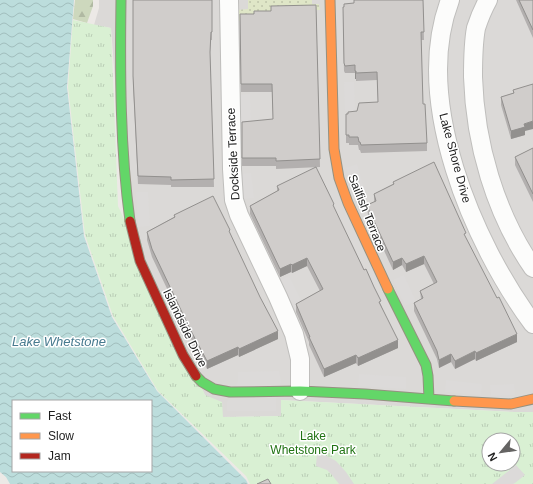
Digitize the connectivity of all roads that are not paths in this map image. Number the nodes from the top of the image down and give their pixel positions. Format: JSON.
{"nodes":[{"id":1,"x":121,"y":0,"type":"edge"},
{"id":2,"x":229,"y":0,"type":"edge"},
{"id":3,"x":330,"y":0,"type":"edge"},
{"id":4,"x":450,"y":0,"type":"edge"},
{"id":5,"x":488,"y":0,"type":"edge"},
{"id":6,"x":533,"y":268,"type":"edge"},
{"id":7,"x":533,"y":324,"type":"edge"},
{"id":8,"x":300,"y":391,"type":"junction"},
{"id":9,"x":429,"y":399,"type":"junction"},
{"id":10,"x":533,"y":399,"type":"edge"}],
"edges":[{"from":1,"to":8,"type":"street","name":"Islandside Drive"},
{"from":2,"to":8,"type":"street","name":"Dockside Terrace"},
{"from":3,"to":9,"type":"street","name":"Sailfish Terrace"},
{"from":4,"to":7,"type":"street","name":"Lake Shore Drive"},
{"from":5,"to":6,"type":"street"},
{"from":8,"to":9,"type":"street","name":"Islandside Drive"},
{"from":9,"to":10,"type":"street","name":"Islandside Drive"}]}
